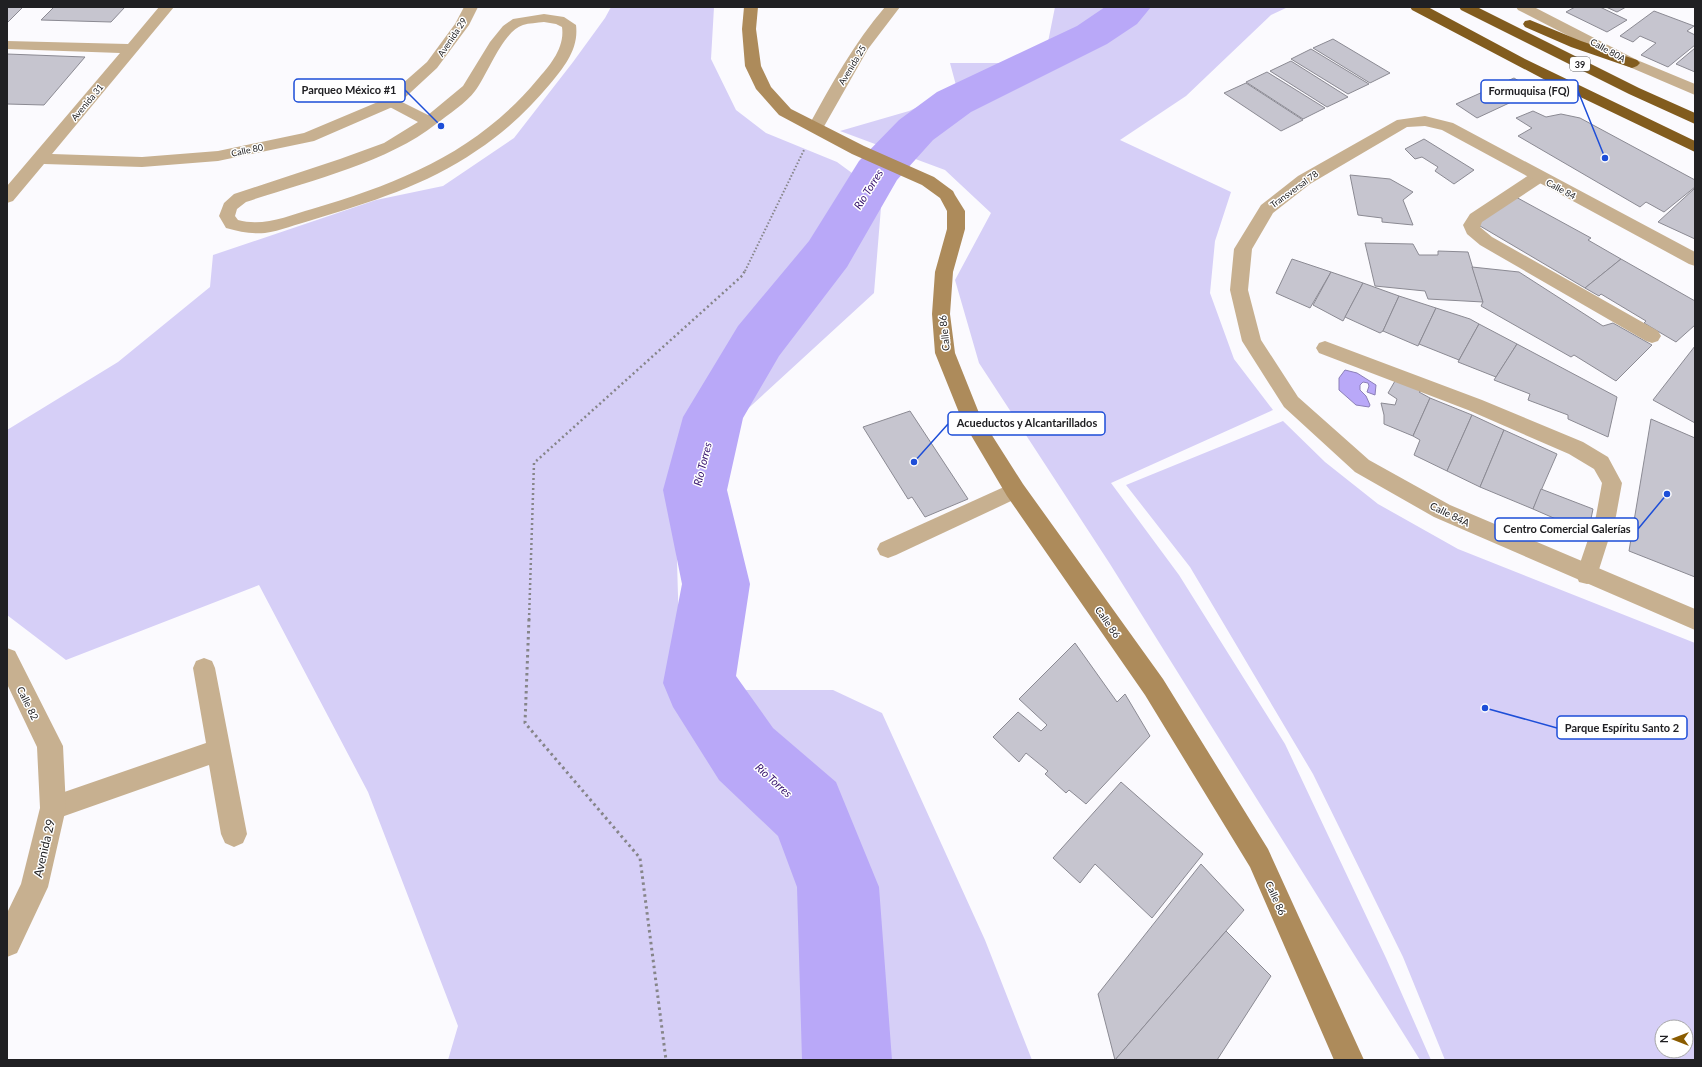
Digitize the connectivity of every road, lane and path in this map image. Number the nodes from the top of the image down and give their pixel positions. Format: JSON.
{"nodes":[{"id":1,"x":167,"y":7,"type":"edge"},
{"id":2,"x":471,"y":7,"type":"edge"},
{"id":3,"x":751,"y":7,"type":"edge"},
{"id":4,"x":893,"y":7,"type":"edge"},
{"id":5,"x":1417,"y":7,"type":"edge"},
{"id":6,"x":1466,"y":7,"type":"edge"},
{"id":7,"x":1489,"y":7,"type":"edge"},
{"id":8,"x":1523,"y":7,"type":"edge"},
{"id":9,"x":7,"y":44,"type":"edge"},
{"id":10,"x":132,"y":49,"type":"junction"},
{"id":11,"x":1632,"y":63,"type":"junction"},
{"id":12,"x":432,"y":66,"type":"joint"},
{"id":13,"x":1695,"y":90,"type":"edge"},
{"id":14,"x":391,"y":102,"type":"junction"},
{"id":15,"x":1695,"y":119,"type":"edge"},
{"id":16,"x":1425,"y":121,"type":"joint"},
{"id":17,"x":429,"y":122,"type":"junction"},
{"id":18,"x":816,"y":127,"type":"junction"},
{"id":19,"x":1695,"y":147,"type":"edge"},
{"id":20,"x":39,"y":159,"type":"junction"},
{"id":21,"x":1538,"y":176,"type":"junction"},
{"id":22,"x":7,"y":197,"type":"edge"},
{"id":23,"x":1695,"y":260,"type":"edge"},
{"id":24,"x":1652,"y":336,"type":"dead end"},
{"id":25,"x":1252,"y":341,"type":"joint"},
{"id":26,"x":1325,"y":348,"type":"dead end"},
{"id":27,"x":1015,"y":490,"type":"junction"},
{"id":28,"x":888,"y":549,"type":"dead end"},
{"id":29,"x":1587,"y":575,"type":"junction"},
{"id":30,"x":1695,"y":620,"type":"edge"},
{"id":31,"x":7,"y":659,"type":"edge"},
{"id":32,"x":204,"y":668,"type":"dead end"},
{"id":33,"x":50,"y":746,"type":"joint"},
{"id":34,"x":219,"y":750,"type":"junction"},
{"id":35,"x":53,"y":808,"type":"junction"},
{"id":36,"x":234,"y":834,"type":"dead end"},
{"id":37,"x":7,"y":944,"type":"edge"},
{"id":38,"x":666,"y":1060,"type":"edge"},
{"id":39,"x":1349,"y":1060,"type":"edge"}],
"edges":[{"from":1,"to":10,"type":"street","name":"Avenida 31"},
{"from":2,"to":12,"type":"street","name":"Avenida 29"},
{"from":3,"to":18,"type":"street","name":"Calle 86"},
{"from":4,"to":18,"type":"street","name":"Avenida 25"},
{"from":5,"to":19,"type":"highway","number":"39"},
{"from":6,"to":15,"type":"highway","number":"39"},
{"from":7,"to":11,"type":"highway"},
{"from":8,"to":11,"type":"street","name":"Calle 80A"},
{"from":9,"to":10,"type":"street"},
{"from":10,"to":20,"type":"street","name":"Avenida 31"},
{"from":11,"to":13,"type":"street","name":"Calle 80A"},
{"from":12,"to":14,"type":"street","name":"Calle 80"},
{"from":14,"to":17,"type":"lane"},
{"from":14,"to":20,"type":"street","name":"Calle 80"},
{"from":16,"to":21,"type":"street","name":"Calle 84"},
{"from":16,"to":25,"type":"street","name":"Transversal 78"},
{"from":17,"to":17,"type":"lane"},
{"from":18,"to":27,"type":"street","name":"Calle 86"},
{"from":18,"to":38,"type":"path"},
{"from":20,"to":22,"type":"street","name":"Avenida 31"},
{"from":21,"to":23,"type":"street","name":"Calle 84"},
{"from":21,"to":24,"type":"lane"},
{"from":25,"to":29,"type":"street","name":"Calle 84A"},
{"from":26,"to":29,"type":"lane"},
{"from":27,"to":28,"type":"lane"},
{"from":27,"to":39,"type":"street","name":"Calle 86"},
{"from":29,"to":30,"type":"street","name":"Calle 84A"},
{"from":31,"to":33,"type":"street","name":"Calle 82"},
{"from":32,"to":34,"type":"lane"},
{"from":33,"to":35,"type":"street","name":"Avenida 29"},
{"from":34,"to":35,"type":"lane"},
{"from":34,"to":36,"type":"lane"},
{"from":35,"to":37,"type":"street","name":"Avenida 29"}]}
